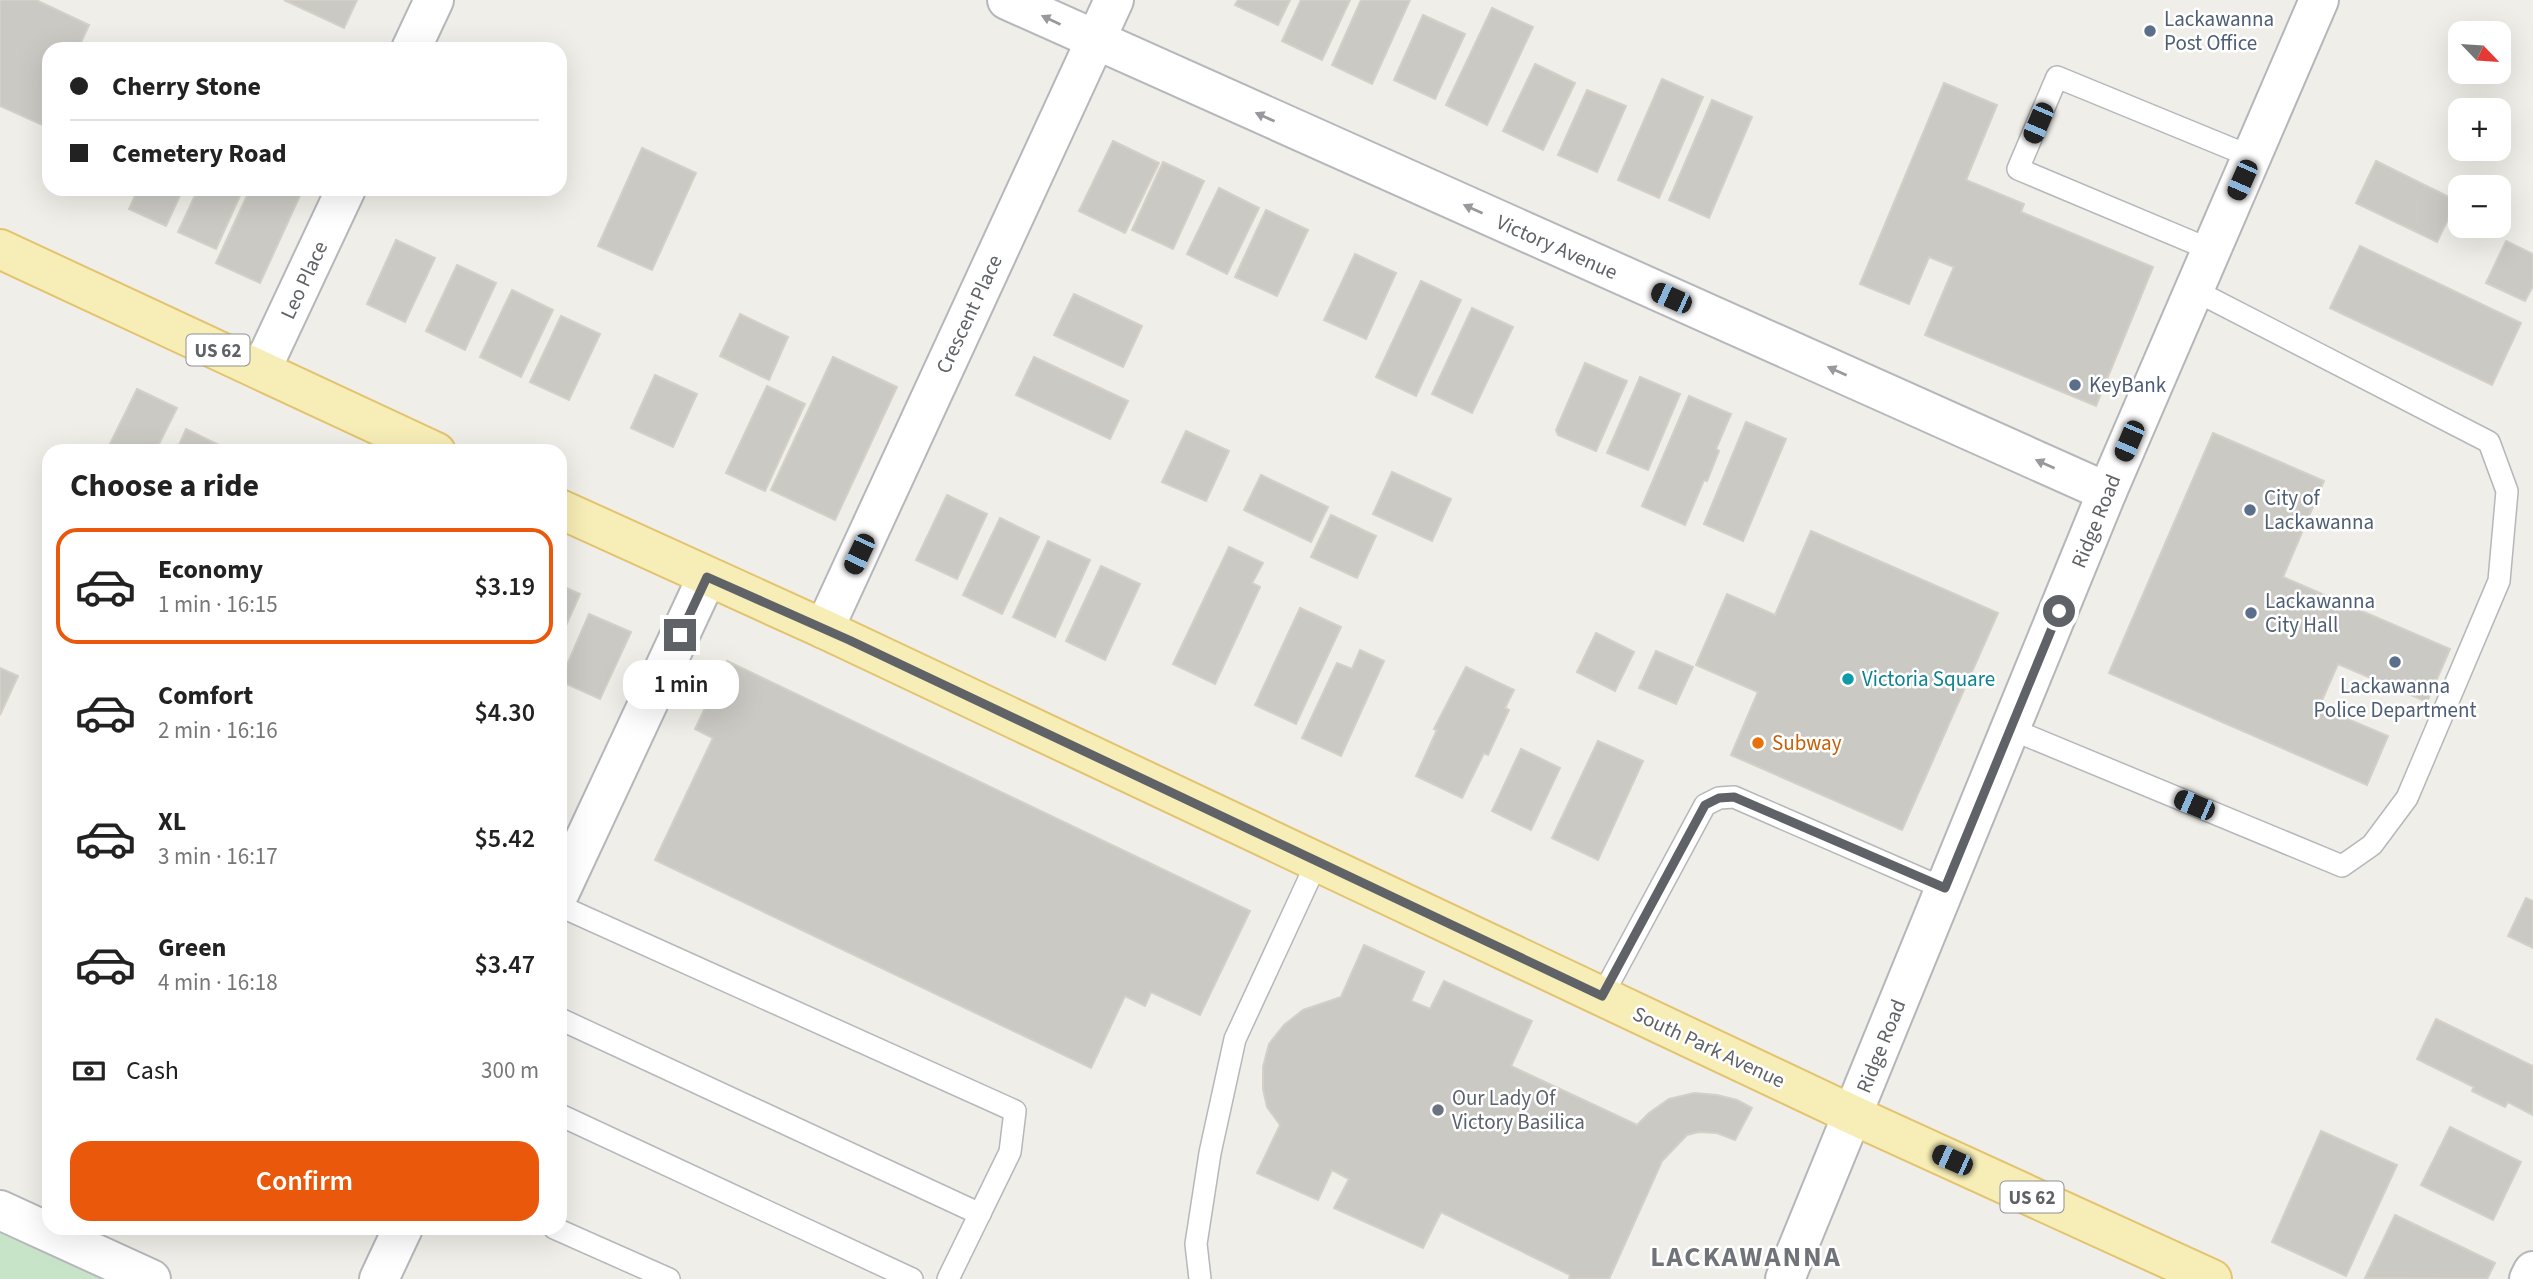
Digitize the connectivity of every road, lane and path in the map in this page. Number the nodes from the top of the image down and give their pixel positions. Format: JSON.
{"nodes":[{"id":1,"x":434,"y":0,"type":"edge"},
{"id":2,"x":1007,"y":0,"type":"edge"},
{"id":3,"x":1114,"y":0,"type":"edge"},
{"id":4,"x":2319,"y":0,"type":"edge"},
{"id":5,"x":1095,"y":41,"type":"junction"},
{"id":6,"x":414,"y":42,"type":"edge"},
{"id":7,"x":2252,"y":157,"type":"junction"},
{"id":8,"x":343,"y":196,"type":"edge"},
{"id":9,"x":0,"y":249,"type":"edge"},
{"id":10,"x":2211,"y":250,"type":"junction"},
{"id":11,"x":2194,"y":290,"type":"junction"},
{"id":12,"x":261,"y":370,"type":"junction"},
{"id":13,"x":419,"y":444,"type":"edge"},
{"id":14,"x":2107,"y":492,"type":"junction"},
{"id":15,"x":567,"y":512,"type":"edge"},
{"id":16,"x":707,"y":577,"type":"junction"},
{"id":17,"x":824,"y":629,"type":"junction"},
{"id":18,"x":2011,"y":729,"type":"junction"},
{"id":19,"x":1317,"y":862,"type":"junction"},
{"id":20,"x":567,"y":877,"type":"edge"},
{"id":21,"x":1945,"y":888,"type":"junction"},
{"id":22,"x":567,"y":909,"type":"edge"},
{"id":23,"x":1602,"y":996,"type":"junction"},
{"id":24,"x":567,"y":1022,"type":"edge"},
{"id":25,"x":1853,"y":1115,"type":"junction"},
{"id":26,"x":567,"y":1118,"type":"edge"},
{"id":27,"x":0,"y":1210,"type":"edge"},
{"id":28,"x":980,"y":1214,"type":"junction"},
{"id":29,"x":42,"y":1229,"type":"edge"},
{"id":30,"x":567,"y":1234,"type":"edge"},
{"id":31,"x":55,"y":1235,"type":"edge"},
{"id":32,"x":401,"y":1235,"type":"edge"},
{"id":33,"x":2533,"y":1271,"type":"edge"},
{"id":34,"x":387,"y":1277,"type":"edge"},
{"id":35,"x":151,"y":1279,"type":"edge"},
{"id":36,"x":669,"y":1279,"type":"edge"},
{"id":37,"x":912,"y":1279,"type":"edge"},
{"id":38,"x":948,"y":1279,"type":"edge"},
{"id":39,"x":1200,"y":1279,"type":"edge"},
{"id":40,"x":1785,"y":1279,"type":"edge"},
{"id":41,"x":2212,"y":1279,"type":"edge"},
{"id":42,"x":2529,"y":1279,"type":"edge"}],
"edges":[{"from":1,"to":6,"type":"street"},
{"from":5,"to":2,"type":"street","name":"Victory Avenue","one_way":true},
{"from":3,"to":5,"type":"street","name":"Crescent Place"},
{"from":4,"to":7,"type":"street","name":"Ridge Road"},
{"from":14,"to":5,"type":"street","name":"Victory Avenue","one_way":true},
{"from":5,"to":17,"type":"street","name":"Crescent Place"},
{"from":7,"to":10,"type":"street","name":"Ridge Road"},
{"from":7,"to":10,"type":"lane"},
{"from":8,"to":12,"type":"street","name":"Leo Place"},
{"from":9,"to":12,"type":"main road","number":"US 62"},
{"from":10,"to":11,"type":"street","name":"Ridge Road"},
{"from":11,"to":14,"type":"street","name":"Ridge Road"},
{"from":11,"to":18,"type":"lane"},
{"from":12,"to":13,"type":"main road","number":"US 62"},
{"from":14,"to":18,"type":"street","name":"Ridge Road"},
{"from":15,"to":16,"type":"main road","name":"South Park Avenue","number":"US 62"},
{"from":16,"to":17,"type":"main road","name":"South Park Avenue","number":"US 62"},
{"from":16,"to":20,"type":"street"},
{"from":17,"to":19,"type":"main road","name":"South Park Avenue","number":"US 62"},
{"from":18,"to":21,"type":"street","name":"Ridge Road"},
{"from":19,"to":23,"type":"main road","name":"South Park Avenue","number":"US 62"},
{"from":19,"to":39,"type":"lane"},
{"from":21,"to":23,"type":"lane"},
{"from":21,"to":25,"type":"street","name":"Ridge Road"},
{"from":22,"to":28,"type":"lane"},
{"from":23,"to":25,"type":"main road","name":"South Park Avenue","number":"US 62"},
{"from":24,"to":28,"type":"lane"},
{"from":25,"to":40,"type":"street","name":"Ridge Road"},
{"from":25,"to":41,"type":"main road","name":"South Park Avenue","number":"US 62"},
{"from":26,"to":37,"type":"lane"},
{"from":27,"to":29,"type":"street"},
{"from":28,"to":38,"type":"lane"},
{"from":30,"to":36,"type":"lane"},
{"from":31,"to":35,"type":"street"},
{"from":32,"to":34,"type":"street"},
{"from":33,"to":42,"type":"street"}]}
